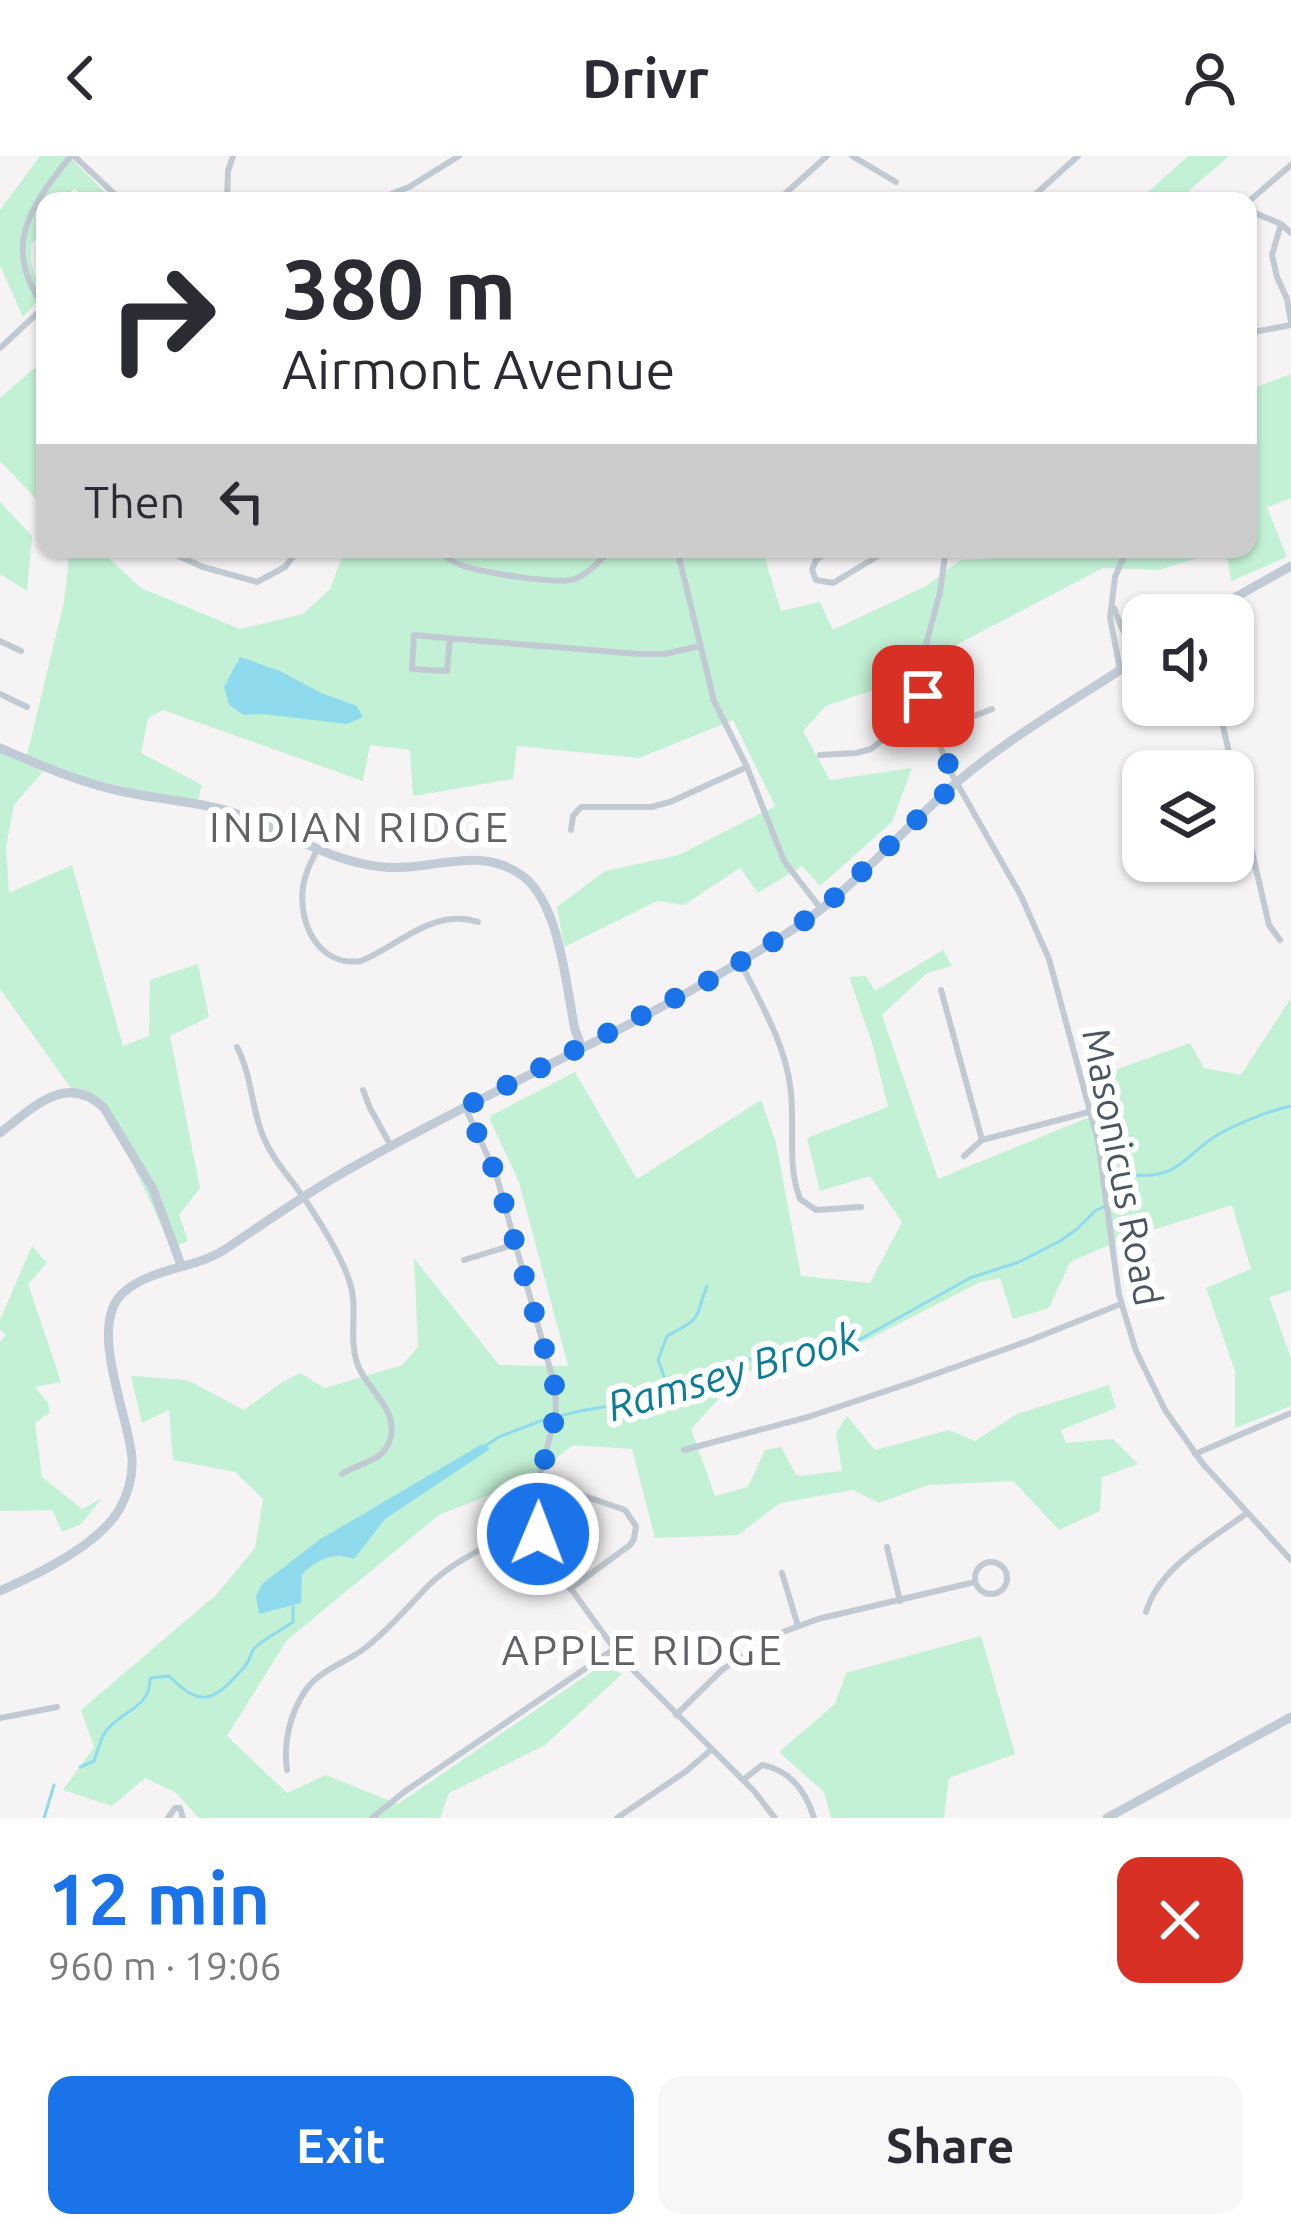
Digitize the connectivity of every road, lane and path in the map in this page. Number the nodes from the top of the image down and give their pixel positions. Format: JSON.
{"nodes":[{"id":1,"x":73,"y":156,"type":"edge"},
{"id":2,"x":233,"y":156,"type":"edge"},
{"id":3,"x":460,"y":156,"type":"edge"},
{"id":4,"x":826,"y":156,"type":"edge"},
{"id":5,"x":852,"y":156,"type":"edge"},
{"id":6,"x":1078,"y":156,"type":"edge"},
{"id":7,"x":1291,"y":165,"type":"edge"},
{"id":8,"x":896,"y":182,"type":"dead end"},
{"id":9,"x":42,"y":192,"type":"edge"},
{"id":10,"x":112,"y":192,"type":"edge"},
{"id":11,"x":227,"y":192,"type":"edge"},
{"id":12,"x":397,"y":192,"type":"edge"},
{"id":13,"x":787,"y":192,"type":"edge"},
{"id":14,"x":1038,"y":192,"type":"edge"},
{"id":15,"x":1257,"y":197,"type":"edge"},
{"id":16,"x":36,"y":199,"type":"edge"},
{"id":17,"x":1257,"y":211,"type":"edge"},
{"id":18,"x":1281,"y":224,"type":"junction"},
{"id":19,"x":1291,"y":233,"type":"edge"},
{"id":20,"x":36,"y":296,"type":"edge"},
{"id":21,"x":36,"y":316,"type":"edge"},
{"id":22,"x":1291,"y":324,"type":"edge"},
{"id":23,"x":1257,"y":331,"type":"edge"},
{"id":24,"x":0,"y":348,"type":"edge"},
{"id":25,"x":183,"y":558,"type":"edge"},
{"id":26,"x":292,"y":558,"type":"edge"},
{"id":27,"x":447,"y":558,"type":"edge"},
{"id":28,"x":603,"y":558,"type":"edge"},
{"id":29,"x":679,"y":558,"type":"edge"},
{"id":30,"x":819,"y":558,"type":"edge"},
{"id":31,"x":875,"y":558,"type":"edge"},
{"id":32,"x":945,"y":558,"type":"edge"},
{"id":33,"x":1123,"y":558,"type":"edge"},
{"id":34,"x":1291,"y":566,"type":"edge"},
{"id":35,"x":1241,"y":594,"type":"edge"},
{"id":36,"x":1112,"y":600,"type":"junction"},
{"id":37,"x":1122,"y":625,"type":"edge"},
{"id":38,"x":450,"y":638,"type":"junction"},
{"id":39,"x":0,"y":640,"type":"edge"},
{"id":40,"x":700,"y":646,"type":"junction"},
{"id":41,"x":21,"y":651,"type":"dead end"},
{"id":42,"x":950,"y":668,"type":"dead end"},
{"id":43,"x":1120,"y":670,"type":"joint"},
{"id":44,"x":0,"y":694,"type":"edge"},
{"id":45,"x":952,"y":702,"type":"junction"},
{"id":46,"x":27,"y":707,"type":"dead end"},
{"id":47,"x":925,"y":709,"type":"junction"},
{"id":48,"x":992,"y":709,"type":"dead end"},
{"id":49,"x":1224,"y":726,"type":"edge"},
{"id":50,"x":0,"y":748,"type":"edge"},
{"id":51,"x":820,"y":754,"type":"dead end"},
{"id":52,"x":747,"y":767,"type":"junction"},
{"id":53,"x":957,"y":782,"type":"junction"},
{"id":54,"x":571,"y":830,"type":"dead end"},
{"id":55,"x":317,"y":850,"type":"junction"},
{"id":56,"x":821,"y":909,"type":"junction"},
{"id":57,"x":478,"y":922,"type":"dead end"},
{"id":58,"x":1280,"y":940,"type":"dead end"},
{"id":59,"x":740,"y":961,"type":"junction"},
{"id":60,"x":940,"y":990,"type":"dead end"},
{"id":61,"x":238,"y":1047,"type":"dead end"},
{"id":62,"x":582,"y":1048,"type":"junction"},
{"id":63,"x":363,"y":1090,"type":"dead end"},
{"id":64,"x":465,"y":1107,"type":"junction"},
{"id":65,"x":1091,"y":1112,"type":"junction"},
{"id":66,"x":0,"y":1133,"type":"edge"},
{"id":67,"x":982,"y":1141,"type":"junction"},
{"id":68,"x":392,"y":1146,"type":"junction"},
{"id":69,"x":964,"y":1156,"type":"dead end"},
{"id":70,"x":303,"y":1197,"type":"junction"},
{"id":71,"x":861,"y":1207,"type":"dead end"},
{"id":72,"x":516,"y":1244,"type":"junction"},
{"id":73,"x":464,"y":1260,"type":"dead end"},
{"id":74,"x":181,"y":1265,"type":"junction"},
{"id":75,"x":1121,"y":1304,"type":"junction"},
{"id":76,"x":1291,"y":1413,"type":"edge"},
{"id":77,"x":684,"y":1450,"type":"dead end"},
{"id":78,"x":1196,"y":1454,"type":"junction"},
{"id":79,"x":342,"y":1474,"type":"dead end"},
{"id":80,"x":538,"y":1480,"type":"junction"},
{"id":81,"x":1246,"y":1513,"type":"junction"},
{"id":82,"x":536,"y":1525,"type":"junction"},
{"id":83,"x":887,"y":1547,"type":"dead end"},
{"id":84,"x":1291,"y":1560,"type":"edge"},
{"id":85,"x":782,"y":1573,"type":"dead end"},
{"id":86,"x":976,"y":1582,"type":"junction"},
{"id":87,"x":570,"y":1589,"type":"junction"},
{"id":88,"x":0,"y":1591,"type":"edge"},
{"id":89,"x":900,"y":1600,"type":"junction"},
{"id":90,"x":1146,"y":1612,"type":"dead end"},
{"id":91,"x":798,"y":1626,"type":"junction"},
{"id":92,"x":614,"y":1649,"type":"junction"},
{"id":93,"x":57,"y":1707,"type":"dead end"},
{"id":94,"x":676,"y":1715,"type":"junction"},
{"id":95,"x":1291,"y":1717,"type":"edge"},
{"id":96,"x":0,"y":1718,"type":"edge"},
{"id":97,"x":711,"y":1750,"type":"junction"},
{"id":98,"x":287,"y":1770,"type":"dead end"},
{"id":99,"x":742,"y":1780,"type":"junction"},
{"id":100,"x":168,"y":1818,"type":"edge"},
{"id":101,"x":183,"y":1818,"type":"edge"},
{"id":102,"x":372,"y":1818,"type":"edge"},
{"id":103,"x":617,"y":1818,"type":"edge"},
{"id":104,"x":775,"y":1818,"type":"edge"},
{"id":105,"x":814,"y":1818,"type":"edge"},
{"id":106,"x":1107,"y":1818,"type":"edge"}],
"edges":[{"from":1,"to":9,"type":"street"},
{"from":1,"to":10,"type":"street"},
{"from":2,"to":11,"type":"street"},
{"from":3,"to":12,"type":"street"},
{"from":4,"to":13,"type":"street"},
{"from":5,"to":8,"type":"street"},
{"from":6,"to":14,"type":"street"},
{"from":7,"to":15,"type":"street"},
{"from":16,"to":20,"type":"street"},
{"from":17,"to":18,"type":"street"},
{"from":18,"to":19,"type":"street"},
{"from":18,"to":22,"type":"street"},
{"from":21,"to":24,"type":"street"},
{"from":22,"to":23,"type":"street"},
{"from":25,"to":26,"type":"street"},
{"from":27,"to":28,"type":"street"},
{"from":29,"to":40,"type":"street"},
{"from":30,"to":31,"type":"street"},
{"from":32,"to":47,"type":"street","name":"Masonicus Road"},
{"from":33,"to":36,"type":"street"},
{"from":34,"to":35,"type":"street"},
{"from":36,"to":37,"type":"street"},
{"from":36,"to":43,"type":"street"},
{"from":38,"to":38,"type":"street"},
{"from":38,"to":40,"type":"street"},
{"from":39,"to":41,"type":"street"},
{"from":40,"to":52,"type":"street"},
{"from":42,"to":45,"type":"street"},
{"from":43,"to":53,"type":"street"},
{"from":44,"to":46,"type":"street"},
{"from":45,"to":47,"type":"street"},
{"from":45,"to":48,"type":"street"},
{"from":47,"to":51,"type":"street"},
{"from":47,"to":53,"type":"street","name":"Masonicus Road"},
{"from":49,"to":58,"type":"street"},
{"from":50,"to":55,"type":"street"},
{"from":52,"to":54,"type":"street"},
{"from":52,"to":56,"type":"street"},
{"from":53,"to":56,"type":"street"},
{"from":53,"to":65,"type":"street","name":"Masonicus Road"},
{"from":55,"to":57,"type":"street"},
{"from":55,"to":62,"type":"street"},
{"from":56,"to":59,"type":"street"},
{"from":59,"to":62,"type":"street"},
{"from":59,"to":71,"type":"street"},
{"from":60,"to":67,"type":"street"},
{"from":61,"to":70,"type":"street"},
{"from":62,"to":64,"type":"street"},
{"from":63,"to":68,"type":"street"},
{"from":64,"to":68,"type":"street"},
{"from":64,"to":72,"type":"street"},
{"from":65,"to":67,"type":"street"},
{"from":65,"to":75,"type":"street","name":"Masonicus Road"},
{"from":66,"to":74,"type":"street"},
{"from":67,"to":69,"type":"street"},
{"from":68,"to":70,"type":"street"},
{"from":70,"to":74,"type":"street"},
{"from":70,"to":79,"type":"street"},
{"from":72,"to":73,"type":"street"},
{"from":72,"to":80,"type":"street"},
{"from":74,"to":88,"type":"street"},
{"from":75,"to":77,"type":"street"},
{"from":75,"to":78,"type":"street","name":"Masonicus Road"},
{"from":76,"to":78,"type":"street"},
{"from":78,"to":81,"type":"street","name":"Masonicus Road"},
{"from":80,"to":82,"type":"street"},
{"from":80,"to":87,"type":"street"},
{"from":81,"to":84,"type":"street","name":"Masonicus Road"},
{"from":81,"to":90,"type":"street"},
{"from":82,"to":87,"type":"street"},
{"from":82,"to":98,"type":"street"},
{"from":83,"to":89,"type":"street"},
{"from":85,"to":91,"type":"street"},
{"from":86,"to":86,"type":"street"},
{"from":86,"to":89,"type":"street"},
{"from":87,"to":92,"type":"street"},
{"from":89,"to":91,"type":"street"},
{"from":91,"to":94,"type":"street"},
{"from":92,"to":94,"type":"street"},
{"from":92,"to":102,"type":"street"},
{"from":93,"to":96,"type":"street"},
{"from":94,"to":97,"type":"street"},
{"from":95,"to":106,"type":"street"},
{"from":97,"to":99,"type":"street"},
{"from":97,"to":103,"type":"street"},
{"from":99,"to":104,"type":"street"},
{"from":99,"to":105,"type":"street"},
{"from":100,"to":101,"type":"street"}]}
